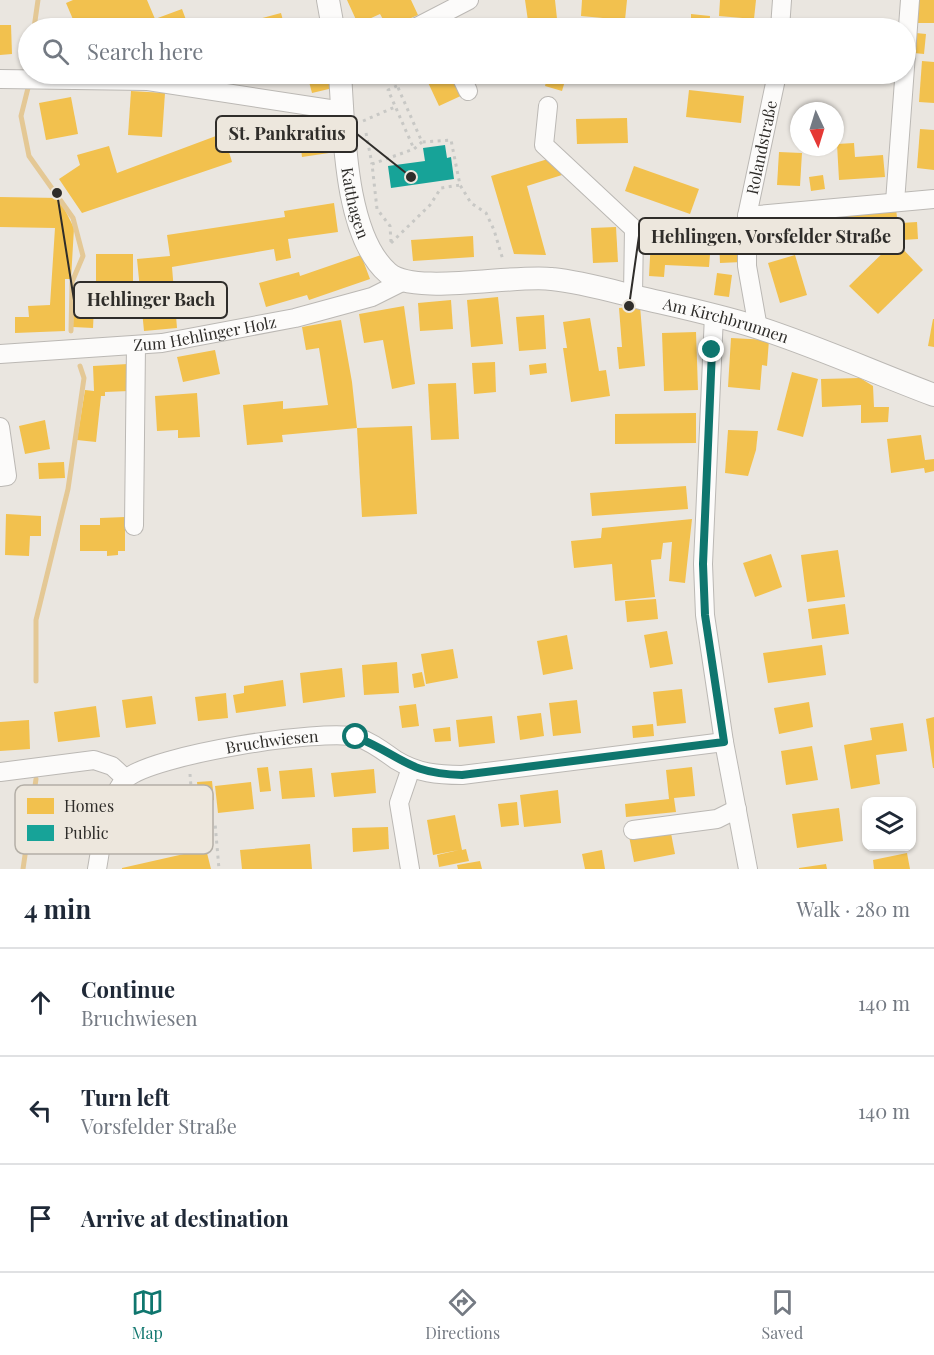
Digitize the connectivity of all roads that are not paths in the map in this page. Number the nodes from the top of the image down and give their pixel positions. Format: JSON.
{"nodes":[{"id":1,"x":328,"y":0,"type":"edge"},
{"id":2,"x":469,"y":0,"type":"edge"},
{"id":3,"x":782,"y":0,"type":"edge"},
{"id":4,"x":910,"y":0,"type":"edge"},
{"id":5,"x":331,"y":18,"type":"edge"},
{"id":6,"x":441,"y":18,"type":"edge"},
{"id":7,"x":781,"y":18,"type":"edge"},
{"id":8,"x":909,"y":18,"type":"edge"},
{"id":9,"x":0,"y":79,"type":"edge"},
{"id":10,"x":18,"y":79,"type":"edge"},
{"id":11,"x":168,"y":84,"type":"edge"},
{"id":12,"x":341,"y":84,"type":"edge"},
{"id":13,"x":465,"y":84,"type":"edge"},
{"id":14,"x":775,"y":84,"type":"edge"},
{"id":15,"x":904,"y":84,"type":"edge"},
{"id":16,"x":468,"y":91,"type":"dead end"},
{"id":17,"x":548,"y":106,"type":"dead end"},
{"id":18,"x":343,"y":111,"type":"junction"},
{"id":19,"x":934,"y":199,"type":"edge"},
{"id":20,"x":896,"y":202,"type":"junction"},
{"id":21,"x":747,"y":216,"type":"junction"},
{"id":22,"x":402,"y":282,"type":"junction"},
{"id":23,"x":633,"y":296,"type":"junction"},
{"id":24,"x":714,"y":315,"type":"junction"},
{"id":25,"x":758,"y":328,"type":"junction"},
{"id":26,"x":136,"y":345,"type":"junction"},
{"id":27,"x":0,"y":354,"type":"edge"},
{"id":28,"x":934,"y":395,"type":"edge"},
{"id":29,"x":0,"y":427,"type":"edge"},
{"id":30,"x":0,"y":477,"type":"edge"},
{"id":31,"x":134,"y":526,"type":"dead end"},
{"id":32,"x":724,"y":742,"type":"junction"},
{"id":33,"x":411,"y":768,"type":"junction"},
{"id":34,"x":0,"y":772,"type":"edge"},
{"id":35,"x":126,"y":779,"type":"junction"},
{"id":36,"x":122,"y":785,"type":"edge"},
{"id":37,"x":737,"y":809,"type":"junction"},
{"id":38,"x":633,"y":830,"type":"dead end"},
{"id":39,"x":101,"y":854,"type":"edge"},
{"id":40,"x":98,"y":869,"type":"edge"},
{"id":41,"x":410,"y":869,"type":"edge"},
{"id":42,"x":748,"y":869,"type":"edge"}],
"edges":[{"from":1,"to":5,"type":"main road"},
{"from":2,"to":6,"type":"street"},
{"from":3,"to":7,"type":"street"},
{"from":4,"to":8,"type":"street"},
{"from":9,"to":10,"type":"street"},
{"from":11,"to":18,"type":"street"},
{"from":12,"to":18,"type":"main road","name":"Katthagen"},
{"from":13,"to":16,"type":"street"},
{"from":14,"to":21,"type":"street","name":"Rolandstraße"},
{"from":15,"to":20,"type":"street"},
{"from":17,"to":23,"type":"street"},
{"from":18,"to":22,"type":"main road","name":"Katthagen"},
{"from":19,"to":20,"type":"street"},
{"from":20,"to":21,"type":"street"},
{"from":21,"to":25,"type":"street","name":"Rolandstraße"},
{"from":22,"to":23,"type":"main road","name":"Am Kirchbrunnen"},
{"from":22,"to":26,"type":"street","name":"Zum Hehlinger Holz"},
{"from":23,"to":24,"type":"main road","name":"Am Kirchbrunnen"},
{"from":24,"to":25,"type":"main road","name":"Am Kirchbrunnen"},
{"from":24,"to":32,"type":"street"},
{"from":25,"to":28,"type":"main road","name":"Am Kirchbrunnen"},
{"from":26,"to":27,"type":"street","name":"Zum Hehlinger Holz"},
{"from":26,"to":31,"type":"street"},
{"from":29,"to":30,"type":"street"},
{"from":32,"to":33,"type":"street","name":"Bruchwiesen"},
{"from":32,"to":37,"type":"street"},
{"from":33,"to":35,"type":"street","name":"Bruchwiesen"},
{"from":33,"to":41,"type":"street"},
{"from":34,"to":35,"type":"street"},
{"from":35,"to":36,"type":"street"},
{"from":37,"to":38,"type":"street"},
{"from":37,"to":42,"type":"street"},
{"from":39,"to":40,"type":"street"}]}
